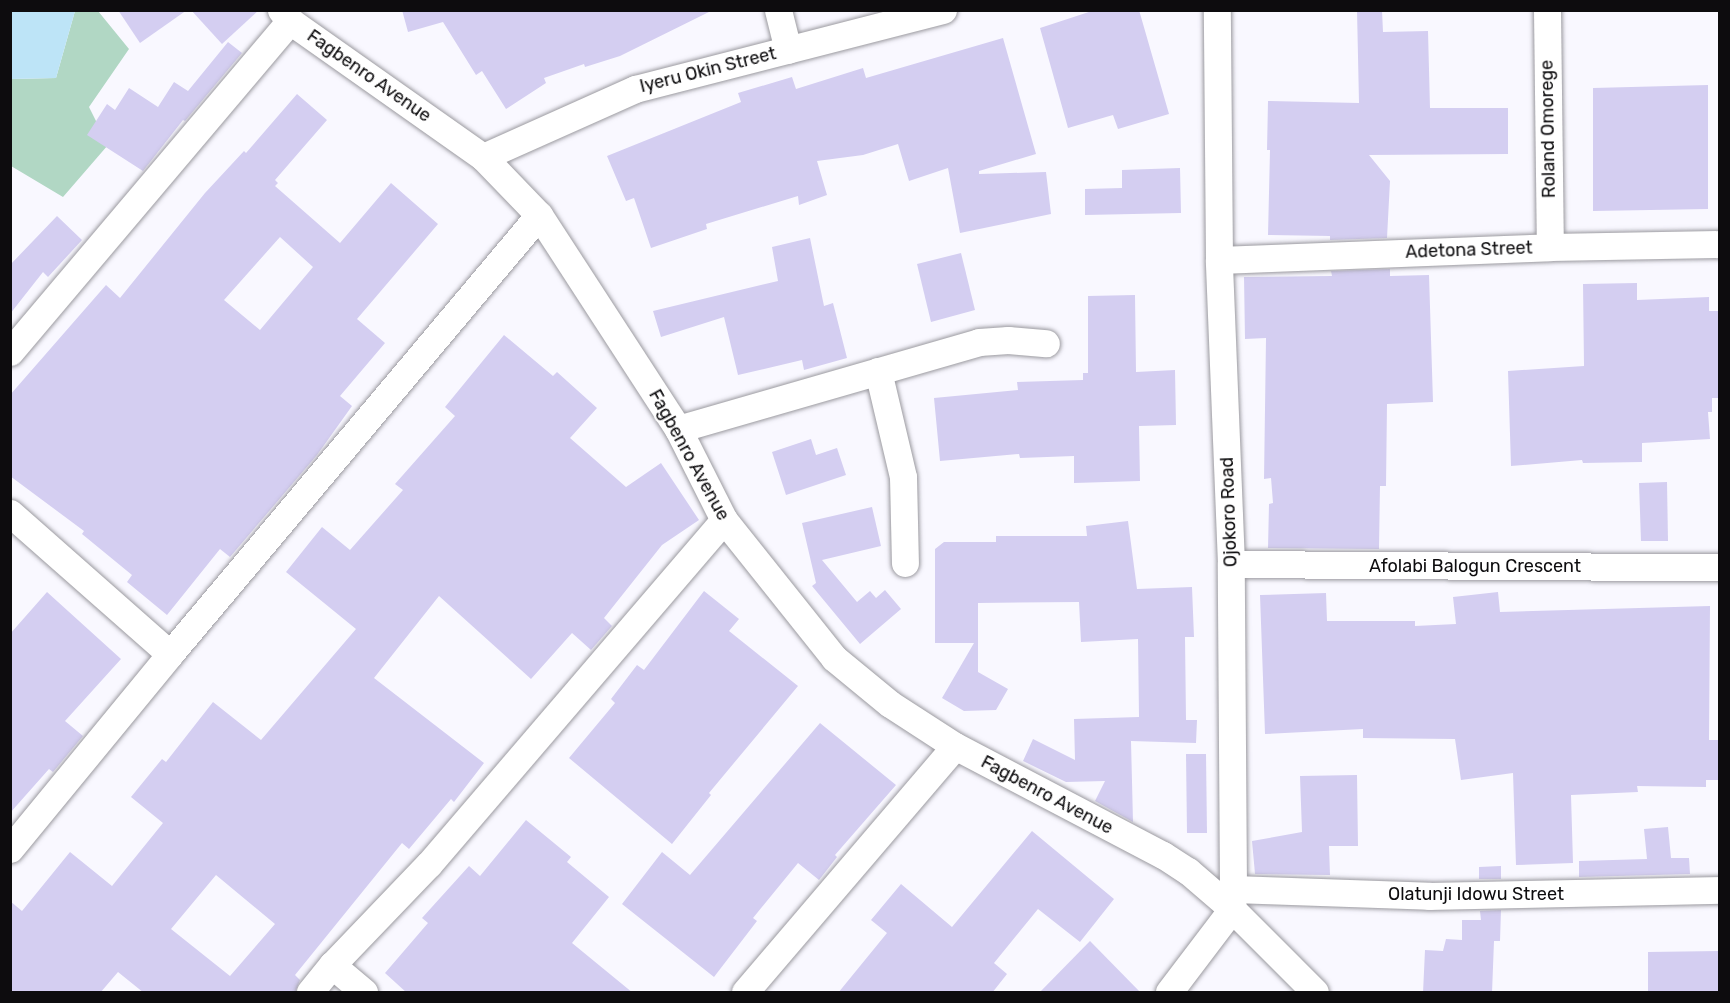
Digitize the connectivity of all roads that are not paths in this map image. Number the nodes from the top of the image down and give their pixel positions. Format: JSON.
{"nodes":[{"id":1,"x":778,"y":10,"type":"edge"},
{"id":2,"x":943,"y":10,"type":"edge"},
{"id":3,"x":1217,"y":10,"type":"edge"},
{"id":4,"x":1547,"y":10,"type":"edge"},
{"id":5,"x":285,"y":16,"type":"edge"},
{"id":6,"x":788,"y":50,"type":"junction"},
{"id":7,"x":483,"y":157,"type":"junction"},
{"id":8,"x":539,"y":215,"type":"junction"},
{"id":9,"x":1719,"y":244,"type":"edge"},
{"id":10,"x":1550,"y":247,"type":"junction"},
{"id":11,"x":1219,"y":260,"type":"junction"},
{"id":12,"x":1046,"y":343,"type":"dead end"},
{"id":13,"x":10,"y":352,"type":"edge"},
{"id":14,"x":878,"y":371,"type":"junction"},
{"id":15,"x":678,"y":429,"type":"junction"},
{"id":16,"x":10,"y":513,"type":"edge"},
{"id":17,"x":724,"y":520,"type":"junction"},
{"id":18,"x":905,"y":563,"type":"dead end"},
{"id":19,"x":1231,"y":564,"type":"junction"},
{"id":20,"x":1719,"y":567,"type":"edge"},
{"id":21,"x":170,"y":654,"type":"junction"},
{"id":22,"x":955,"y":746,"type":"junction"},
{"id":23,"x":10,"y":849,"type":"edge"},
{"id":24,"x":1719,"y":890,"type":"edge"},
{"id":25,"x":1232,"y":899,"type":"junction"},
{"id":26,"x":332,"y":965,"type":"junction"},
{"id":27,"x":310,"y":993,"type":"edge"},
{"id":28,"x":364,"y":993,"type":"edge"},
{"id":29,"x":746,"y":993,"type":"edge"},
{"id":30,"x":1169,"y":993,"type":"edge"},
{"id":31,"x":1315,"y":993,"type":"edge"}],
"edges":[{"from":1,"to":6,"type":"street"},
{"from":2,"to":6,"type":"street","name":"Iyeru Okin Street"},
{"from":3,"to":11,"type":"street","name":"Ojokoro Road"},
{"from":4,"to":10,"type":"street","name":"Roland Omorege"},
{"from":5,"to":7,"type":"street","name":"Fagbenro Avenue"},
{"from":5,"to":13,"type":"street"},
{"from":6,"to":7,"type":"street","name":"Iyeru Okin Street"},
{"from":7,"to":8,"type":"street","name":"Fagbenro Avenue"},
{"from":8,"to":15,"type":"street","name":"Fagbenro Avenue"},
{"from":8,"to":21,"type":"street"},
{"from":9,"to":10,"type":"street","name":"Adetona Street"},
{"from":10,"to":11,"type":"street","name":"Adetona Street"},
{"from":11,"to":19,"type":"street","name":"Ojokoro Road"},
{"from":12,"to":14,"type":"street"},
{"from":14,"to":15,"type":"street"},
{"from":14,"to":18,"type":"street"},
{"from":15,"to":17,"type":"street","name":"Fagbenro Avenue"},
{"from":16,"to":21,"type":"street"},
{"from":17,"to":22,"type":"street","name":"Fagbenro Avenue"},
{"from":17,"to":26,"type":"street"},
{"from":19,"to":20,"type":"street","name":"Afolabi Balogun Crescent"},
{"from":19,"to":25,"type":"street","name":"Ojokoro Road"},
{"from":21,"to":23,"type":"street"},
{"from":22,"to":25,"type":"street","name":"Fagbenro Avenue"},
{"from":22,"to":29,"type":"street"},
{"from":24,"to":25,"type":"street","name":"Olatunji Idowu Street"},
{"from":25,"to":30,"type":"street"},
{"from":25,"to":31,"type":"street","name":"Fagbenro Avenue"},
{"from":26,"to":27,"type":"street"},
{"from":26,"to":28,"type":"street"}]}
